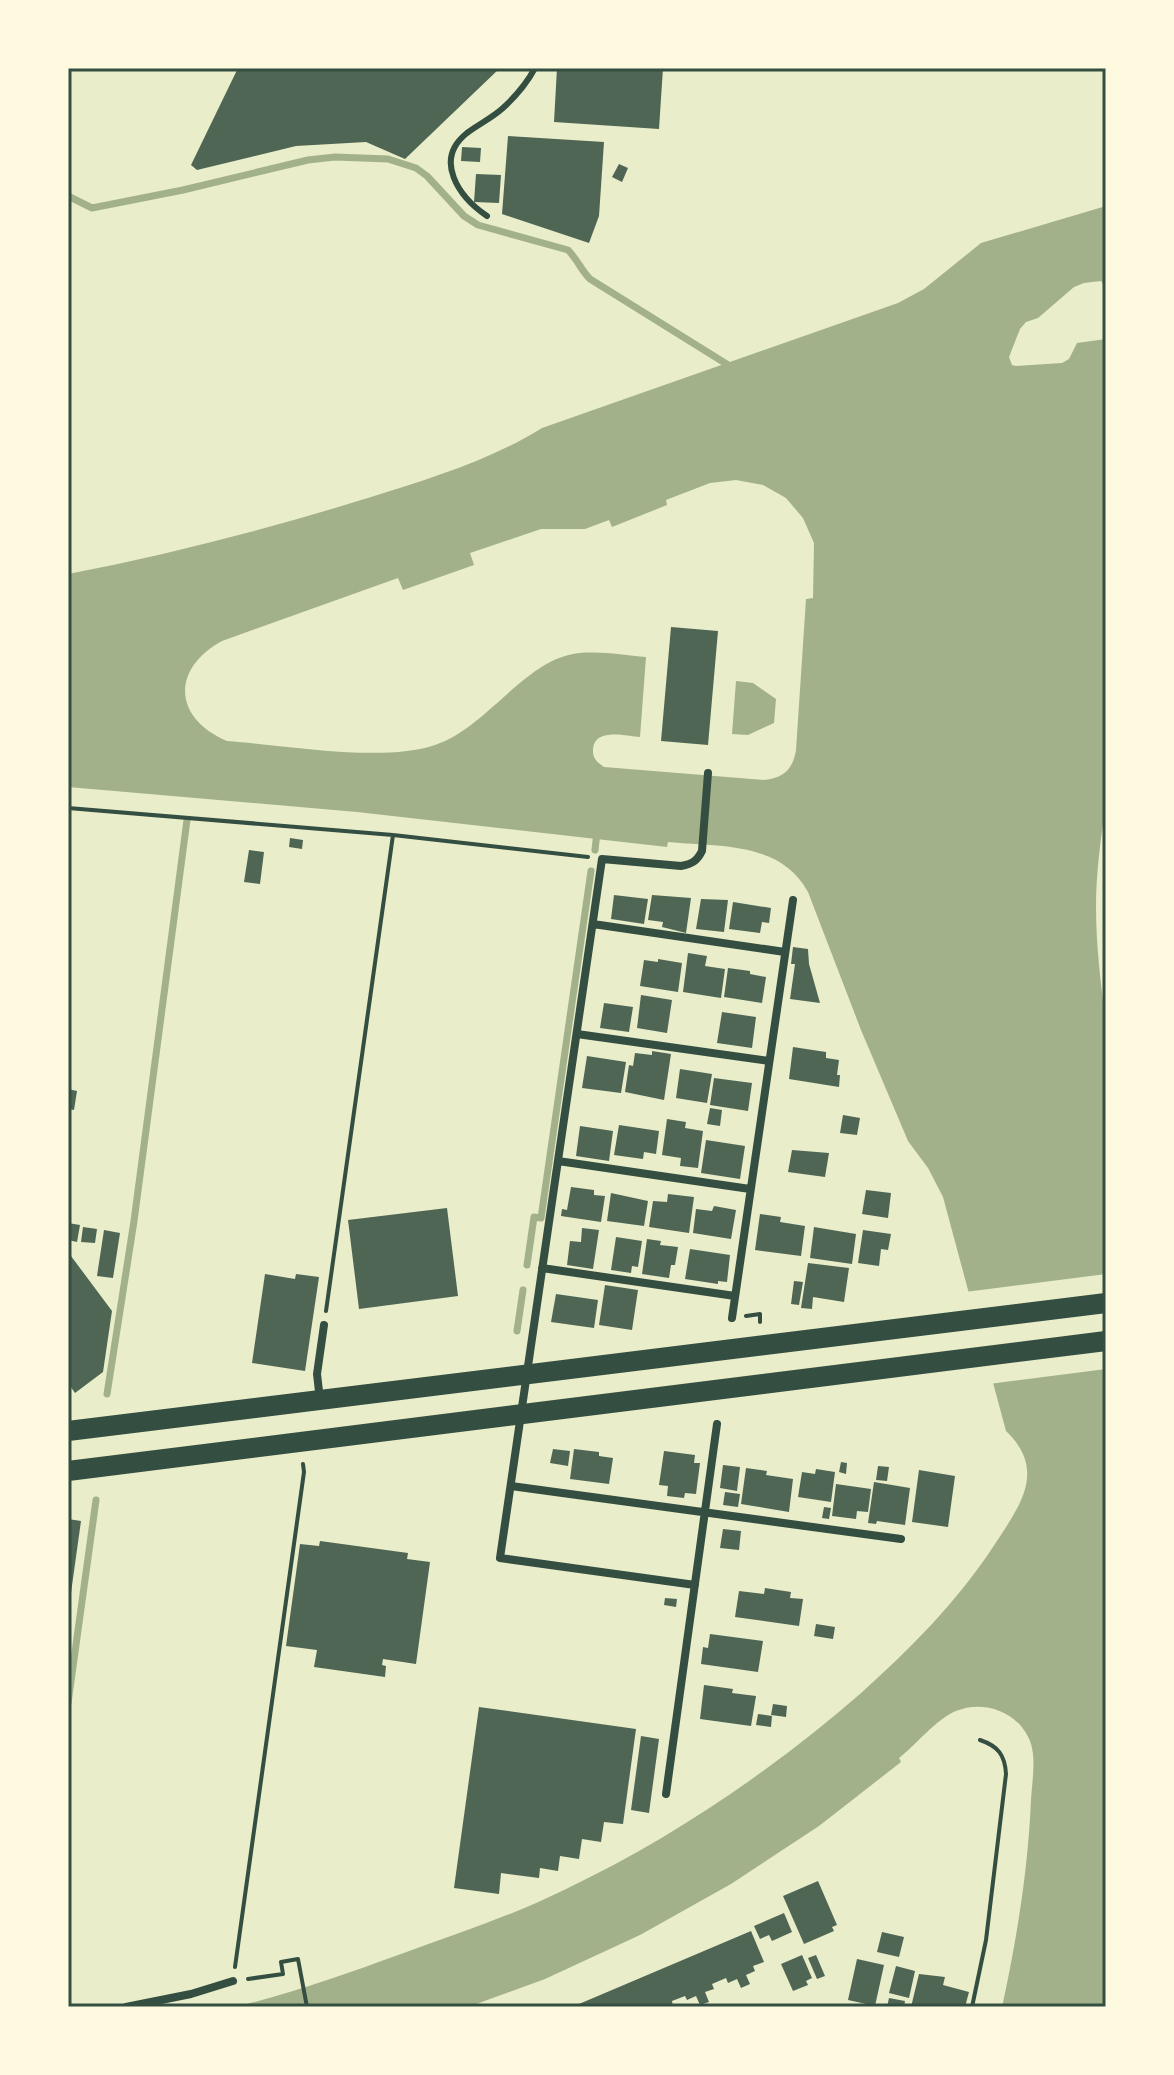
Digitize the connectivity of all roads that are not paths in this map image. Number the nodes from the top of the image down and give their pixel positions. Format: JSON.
{"nodes":[{"id":1,"x":535,"y":68,"type":"edge"},
{"id":2,"x":487,"y":216,"type":"dead end"},
{"id":3,"x":708,"y":773,"type":"dead end"},
{"id":4,"x":793,"y":900,"type":"dead end"},
{"id":5,"x":593,"y":924,"type":"junction"},
{"id":6,"x":785,"y":952,"type":"junction"},
{"id":7,"x":577,"y":1034,"type":"junction"},
{"id":8,"x":769,"y":1061,"type":"junction"},
{"id":9,"x":558,"y":1161,"type":"junction"},
{"id":10,"x":750,"y":1189,"type":"junction"},
{"id":11,"x":542,"y":1268,"type":"junction"},
{"id":12,"x":735,"y":1296,"type":"junction"},
{"id":13,"x":1106,"y":1303,"type":"edge"},
{"id":14,"x":732,"y":1318,"type":"dead end"},
{"id":15,"x":324,"y":1325,"type":"road end"},
{"id":16,"x":1106,"y":1341,"type":"edge"},
{"id":17,"x":527,"y":1374,"type":"junction"},
{"id":18,"x":320,"y":1400,"type":"junction"},
{"id":19,"x":521,"y":1414,"type":"junction"},
{"id":20,"x":717,"y":1424,"type":"dead end"},
{"id":21,"x":68,"y":1431,"type":"edge"},
{"id":22,"x":68,"y":1471,"type":"edge"},
{"id":23,"x":511,"y":1486,"type":"junction"},
{"id":24,"x":705,"y":1512,"type":"junction"},
{"id":25,"x":901,"y":1539,"type":"dead end"},
{"id":26,"x":695,"y":1585,"type":"junction"},
{"id":27,"x":666,"y":1794,"type":"dead end"},
{"id":28,"x":233,"y":1981,"type":"road end"},
{"id":29,"x":126,"y":2007,"type":"edge"}],
"edges":[{"from":1,"to":2,"type":"lane"},
{"from":3,"to":5,"type":"street"},
{"from":4,"to":6,"type":"street"},
{"from":5,"to":6,"type":"street"},
{"from":5,"to":7,"type":"street"},
{"from":6,"to":8,"type":"street"},
{"from":7,"to":8,"type":"street"},
{"from":7,"to":9,"type":"street"},
{"from":8,"to":10,"type":"street"},
{"from":9,"to":10,"type":"street"},
{"from":9,"to":11,"type":"street"},
{"from":10,"to":12,"type":"street"},
{"from":11,"to":12,"type":"street"},
{"from":11,"to":17,"type":"street"},
{"from":12,"to":14,"type":"street"},
{"from":13,"to":17,"type":"main road"},
{"from":15,"to":18,"type":"street"},
{"from":16,"to":19,"type":"main road"},
{"from":17,"to":18,"type":"main road"},
{"from":17,"to":19,"type":"street"},
{"from":18,"to":21,"type":"main road"},
{"from":19,"to":22,"type":"main road"},
{"from":19,"to":23,"type":"street"},
{"from":20,"to":24,"type":"street"},
{"from":23,"to":24,"type":"street"},
{"from":23,"to":26,"type":"street"},
{"from":24,"to":25,"type":"street"},
{"from":24,"to":26,"type":"street"},
{"from":26,"to":27,"type":"street"},
{"from":28,"to":29,"type":"street"}]}
